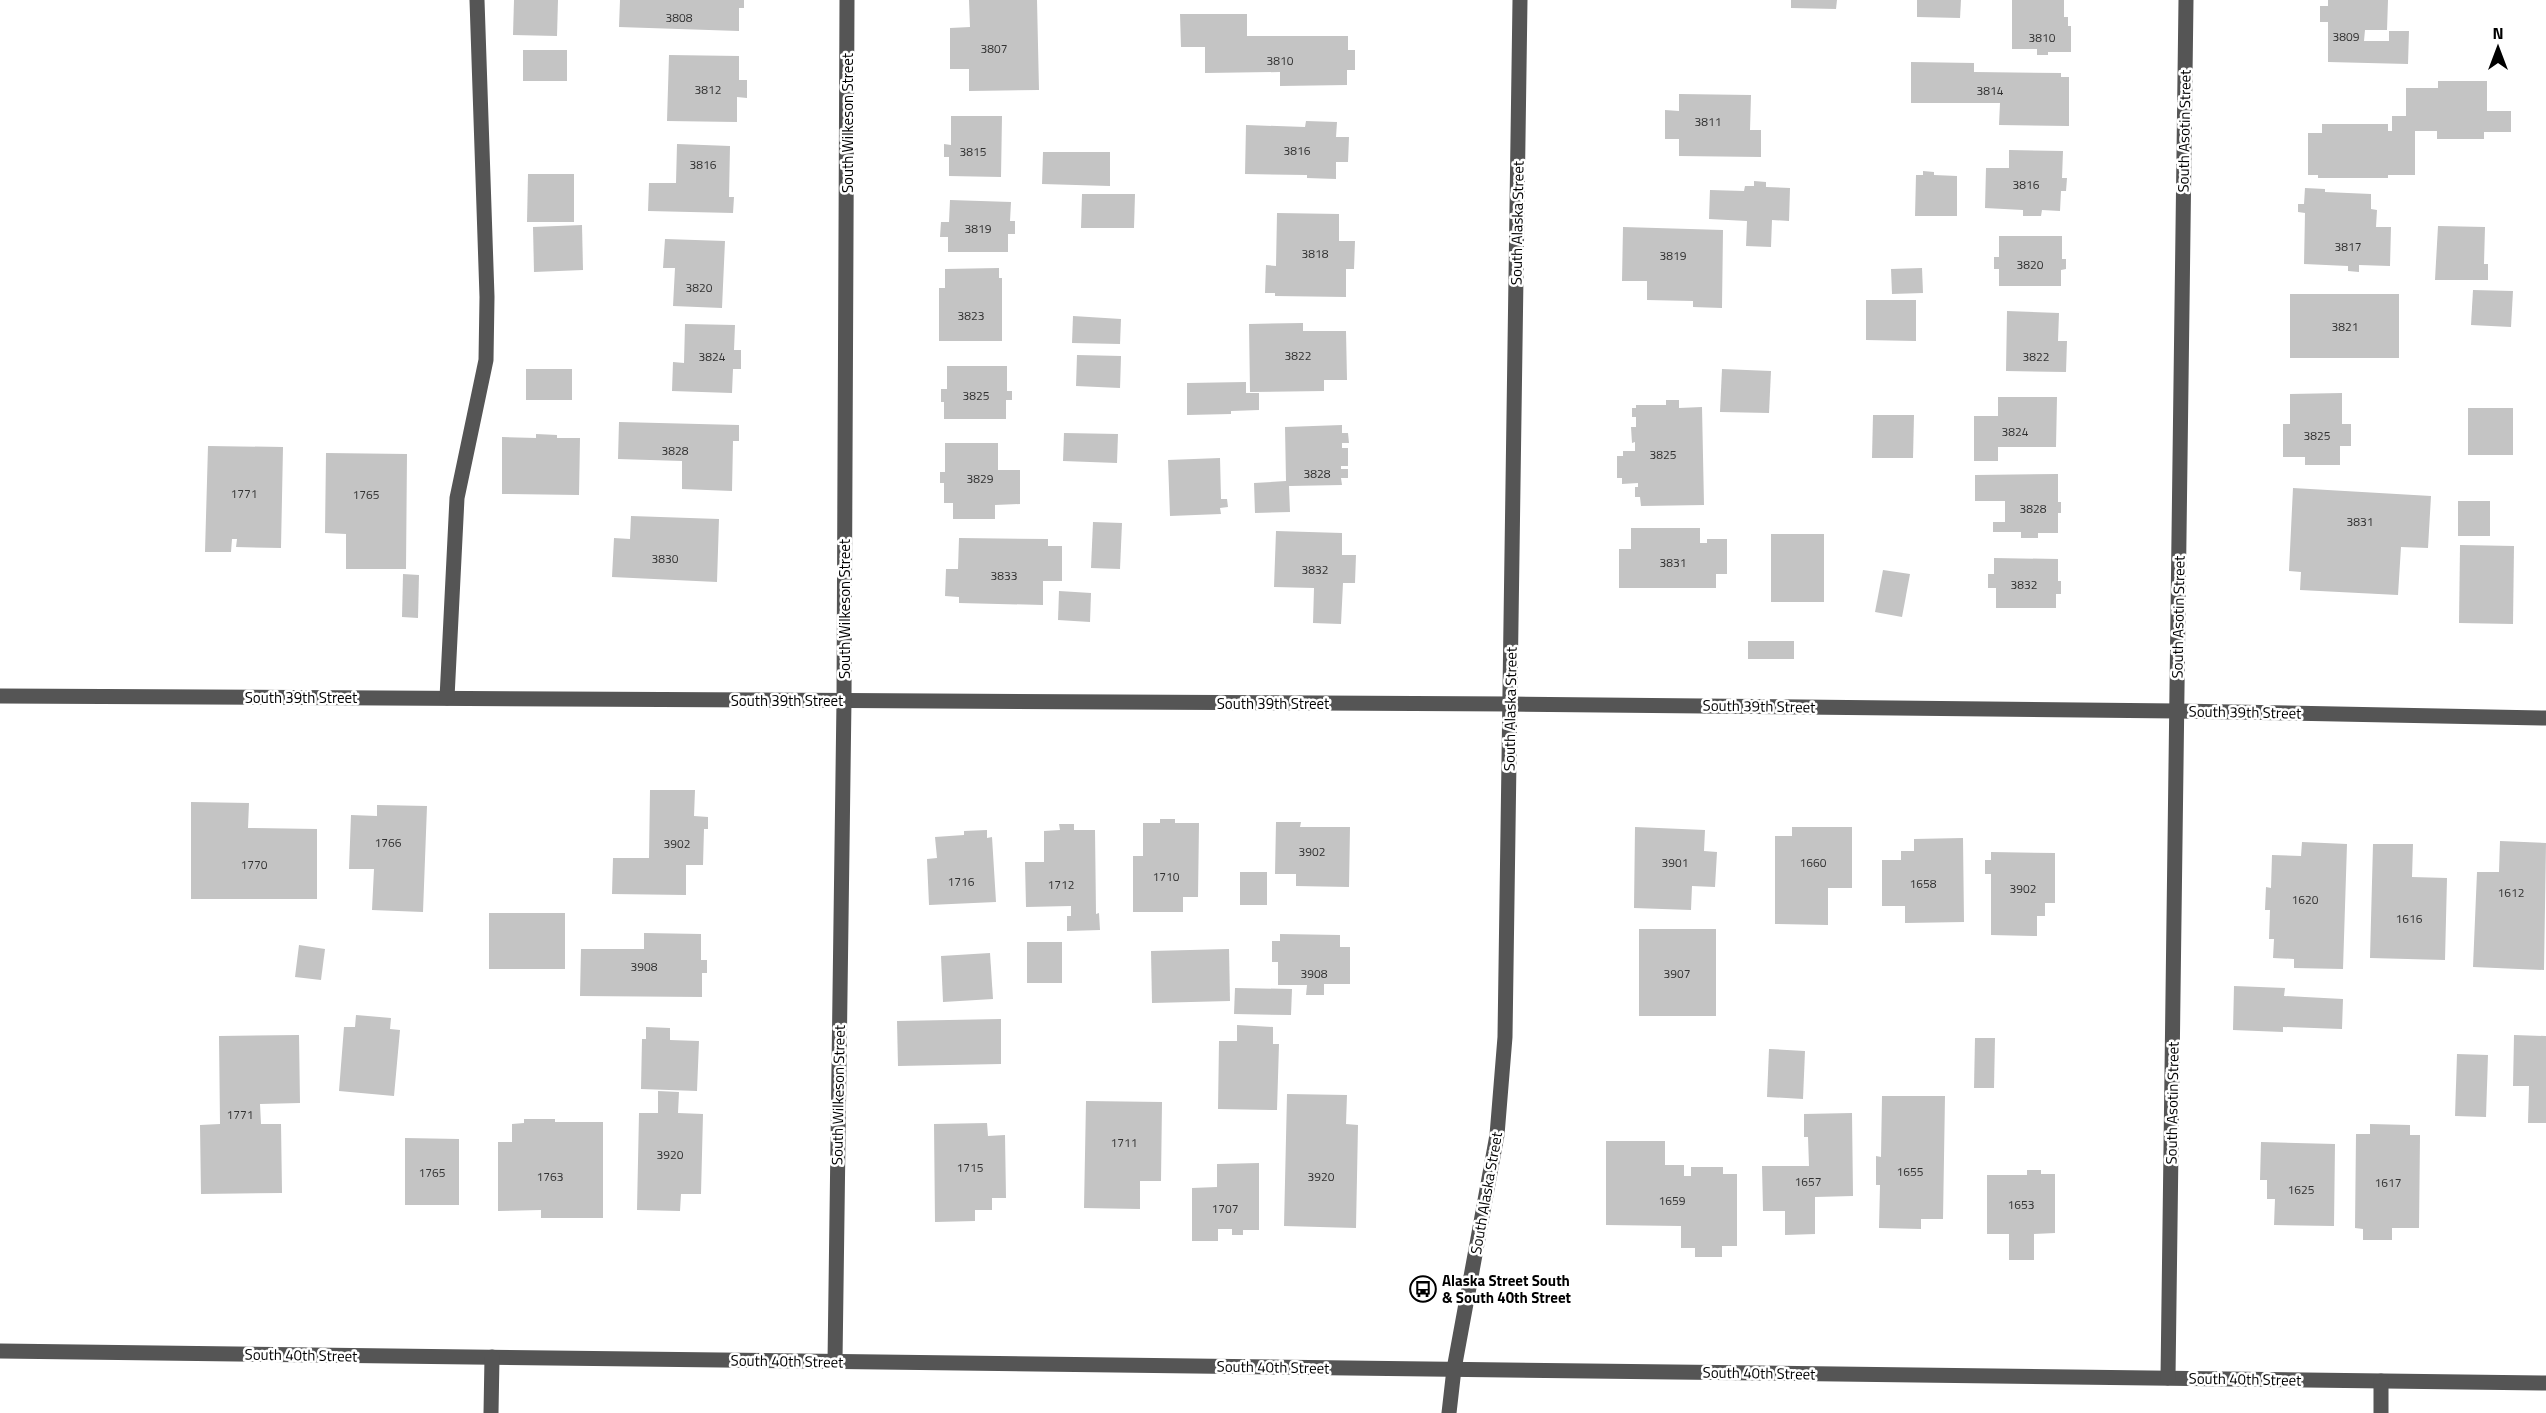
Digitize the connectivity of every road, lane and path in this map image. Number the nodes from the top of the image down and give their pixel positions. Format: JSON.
{"nodes":[{"id":1,"x":477,"y":0,"type":"edge"},
{"id":2,"x":847,"y":0,"type":"edge"},
{"id":3,"x":1520,"y":0,"type":"edge"},
{"id":4,"x":2186,"y":0,"type":"edge"},
{"id":5,"x":0,"y":696,"type":"edge"},
{"id":6,"x":447,"y":698,"type":"junction"},
{"id":7,"x":844,"y":700,"type":"junction"},
{"id":8,"x":1510,"y":704,"type":"junction"},
{"id":9,"x":2177,"y":711,"type":"junction"},
{"id":10,"x":2546,"y":718,"type":"edge"},
{"id":11,"x":0,"y":1351,"type":"edge"},
{"id":12,"x":492,"y":1358,"type":"junction"},
{"id":13,"x":835,"y":1362,"type":"junction"},
{"id":14,"x":1454,"y":1369,"type":"junction"},
{"id":15,"x":2168,"y":1378,"type":"junction"},
{"id":16,"x":2381,"y":1381,"type":"junction"},
{"id":17,"x":2546,"y":1383,"type":"edge"},
{"id":18,"x":491,"y":1413,"type":"edge"},
{"id":19,"x":1449,"y":1413,"type":"edge"},
{"id":20,"x":2381,"y":1413,"type":"edge"}],
"edges":[{"from":1,"to":6,"type":"street"},
{"from":2,"to":7,"type":"street","name":"South Wilkeson Street"},
{"from":3,"to":8,"type":"street","name":"South Alaska Street"},
{"from":4,"to":9,"type":"street","name":"South Asotin Street"},
{"from":5,"to":6,"type":"street","name":"South 39th Street"},
{"from":6,"to":7,"type":"street","name":"South 39th Street"},
{"from":7,"to":8,"type":"street","name":"South 39th Street"},
{"from":7,"to":13,"type":"street","name":"South Wilkeson Street"},
{"from":8,"to":9,"type":"street","name":"South 39th Street"},
{"from":8,"to":14,"type":"street","name":"South Alaska Street"},
{"from":9,"to":10,"type":"street","name":"South 39th Street"},
{"from":9,"to":15,"type":"street","name":"South Asotin Street"},
{"from":11,"to":12,"type":"street","name":"South 40th Street"},
{"from":12,"to":13,"type":"street","name":"South 40th Street"},
{"from":12,"to":18,"type":"street"},
{"from":13,"to":14,"type":"street","name":"South 40th Street"},
{"from":14,"to":15,"type":"street","name":"South 40th Street"},
{"from":14,"to":19,"type":"street","name":"South Alaska Street"},
{"from":15,"to":16,"type":"street","name":"South 40th Street"},
{"from":16,"to":17,"type":"street","name":"South 40th Street"},
{"from":16,"to":20,"type":"street"}]}
